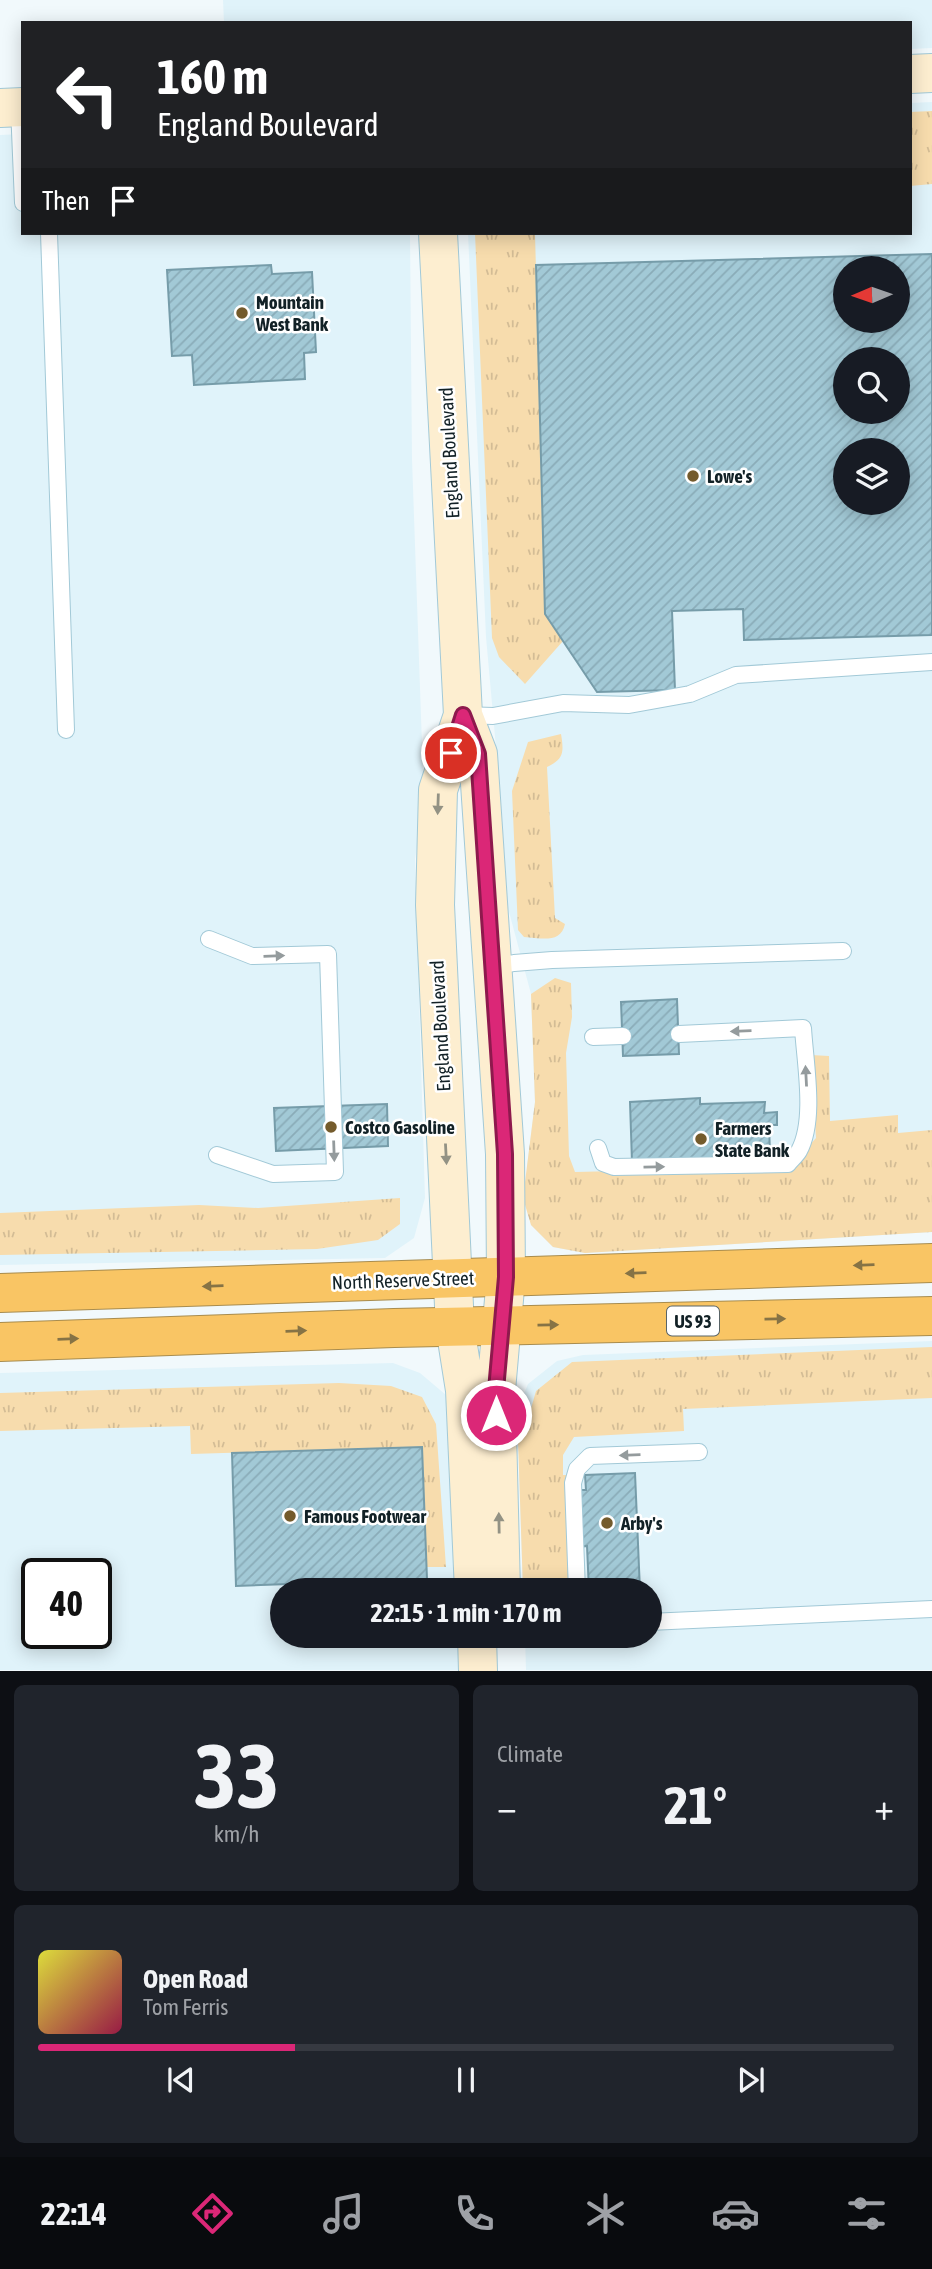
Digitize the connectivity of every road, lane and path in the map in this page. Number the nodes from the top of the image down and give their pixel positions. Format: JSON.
{"nodes":[{"id":1,"x":932,"y":73,"type":"edge"},
{"id":2,"x":912,"y":74,"type":"edge"},
{"id":3,"x":14,"y":108,"type":"edge"},
{"id":4,"x":21,"y":182,"type":"edge"},
{"id":5,"x":49,"y":235,"type":"edge"},
{"id":6,"x":438,"y":235,"type":"edge"},
{"id":7,"x":932,"y":663,"type":"edge"},
{"id":8,"x":463,"y":715,"type":"junction"},
{"id":9,"x":66,"y":730,"type":"dead end"},
{"id":10,"x":208,"y":939,"type":"dead end"},
{"id":11,"x":843,"y":951,"type":"dead end"},
{"id":12,"x":493,"y":967,"type":"junction"},
{"id":13,"x":679,"y":1034,"type":"dead end"},
{"id":14,"x":623,"y":1036,"type":"dead end"},
{"id":15,"x":593,"y":1037,"type":"dead end"},
{"id":16,"x":598,"y":1148,"type":"dead end"},
{"id":17,"x":216,"y":1155,"type":"dead end"},
{"id":18,"x":932,"y":1263,"type":"edge"},
{"id":19,"x":0,"y":1275,"type":"edge"},
{"id":20,"x":506,"y":1277,"type":"junction"},
{"id":21,"x":452,"y":1279,"type":"junction"},
{"id":22,"x":67,"y":1290,"type":"junction"},
{"id":23,"x":0,"y":1293,"type":"edge"},
{"id":24,"x":932,"y":1316,"type":"edge"},
{"id":25,"x":501,"y":1326,"type":"junction"},
{"id":26,"x":455,"y":1327,"type":"junction"},
{"id":27,"x":0,"y":1342,"type":"edge"},
{"id":28,"x":699,"y":1452,"type":"dead end"},
{"id":29,"x":473,"y":1578,"type":"edge"},
{"id":30,"x":501,"y":1578,"type":"edge"},
{"id":31,"x":577,"y":1578,"type":"edge"},
{"id":32,"x":932,"y":1609,"type":"edge"},
{"id":33,"x":662,"y":1621,"type":"edge"},
{"id":34,"x":477,"y":1648,"type":"edge"},
{"id":35,"x":502,"y":1648,"type":"edge"},
{"id":36,"x":478,"y":1671,"type":"edge"},
{"id":37,"x":503,"y":1671,"type":"edge"}],
"edges":[{"from":1,"to":2,"type":"street"},
{"from":3,"to":4,"type":"lane"},
{"from":5,"to":9,"type":"lane"},
{"from":6,"to":8,"type":"street","name":"England Boulevard"},
{"from":7,"to":8,"type":"lane"},
{"from":8,"to":12,"type":"street","name":"England Boulevard"},
{"from":8,"to":21,"type":"street","name":"England Boulevard","one_way":true},
{"from":10,"to":17,"type":"lane","one_way":true},
{"from":11,"to":12,"type":"lane"},
{"from":12,"to":20,"type":"street","name":"England Boulevard"},
{"from":16,"to":13,"type":"lane","one_way":true},
{"from":14,"to":15,"type":"lane"},
{"from":18,"to":20,"type":"highway","name":"North Reserve Street","one_way":true},
{"from":19,"to":22,"type":"highway"},
{"from":20,"to":21,"type":"highway","name":"North Reserve Street"},
{"from":20,"to":25,"type":"street","name":"England Boulevard"},
{"from":21,"to":22,"type":"highway","name":"North Reserve Street","one_way":true},
{"from":21,"to":26,"type":"street","name":"England Boulevard"},
{"from":22,"to":23,"type":"highway","name":"North Reserve Street"},
{"from":25,"to":24,"type":"highway","number":"US 93","one_way":true},
{"from":25,"to":26,"type":"highway","number":"US 93"},
{"from":30,"to":25,"type":"street","name":"England Boulevard","one_way":true},
{"from":27,"to":26,"type":"highway","number":"US 93","one_way":true},
{"from":26,"to":29,"type":"street","name":"England Boulevard"},
{"from":28,"to":31,"type":"lane","one_way":true},
{"from":32,"to":33,"type":"lane"},
{"from":34,"to":36,"type":"street"},
{"from":35,"to":37,"type":"street"}]}
